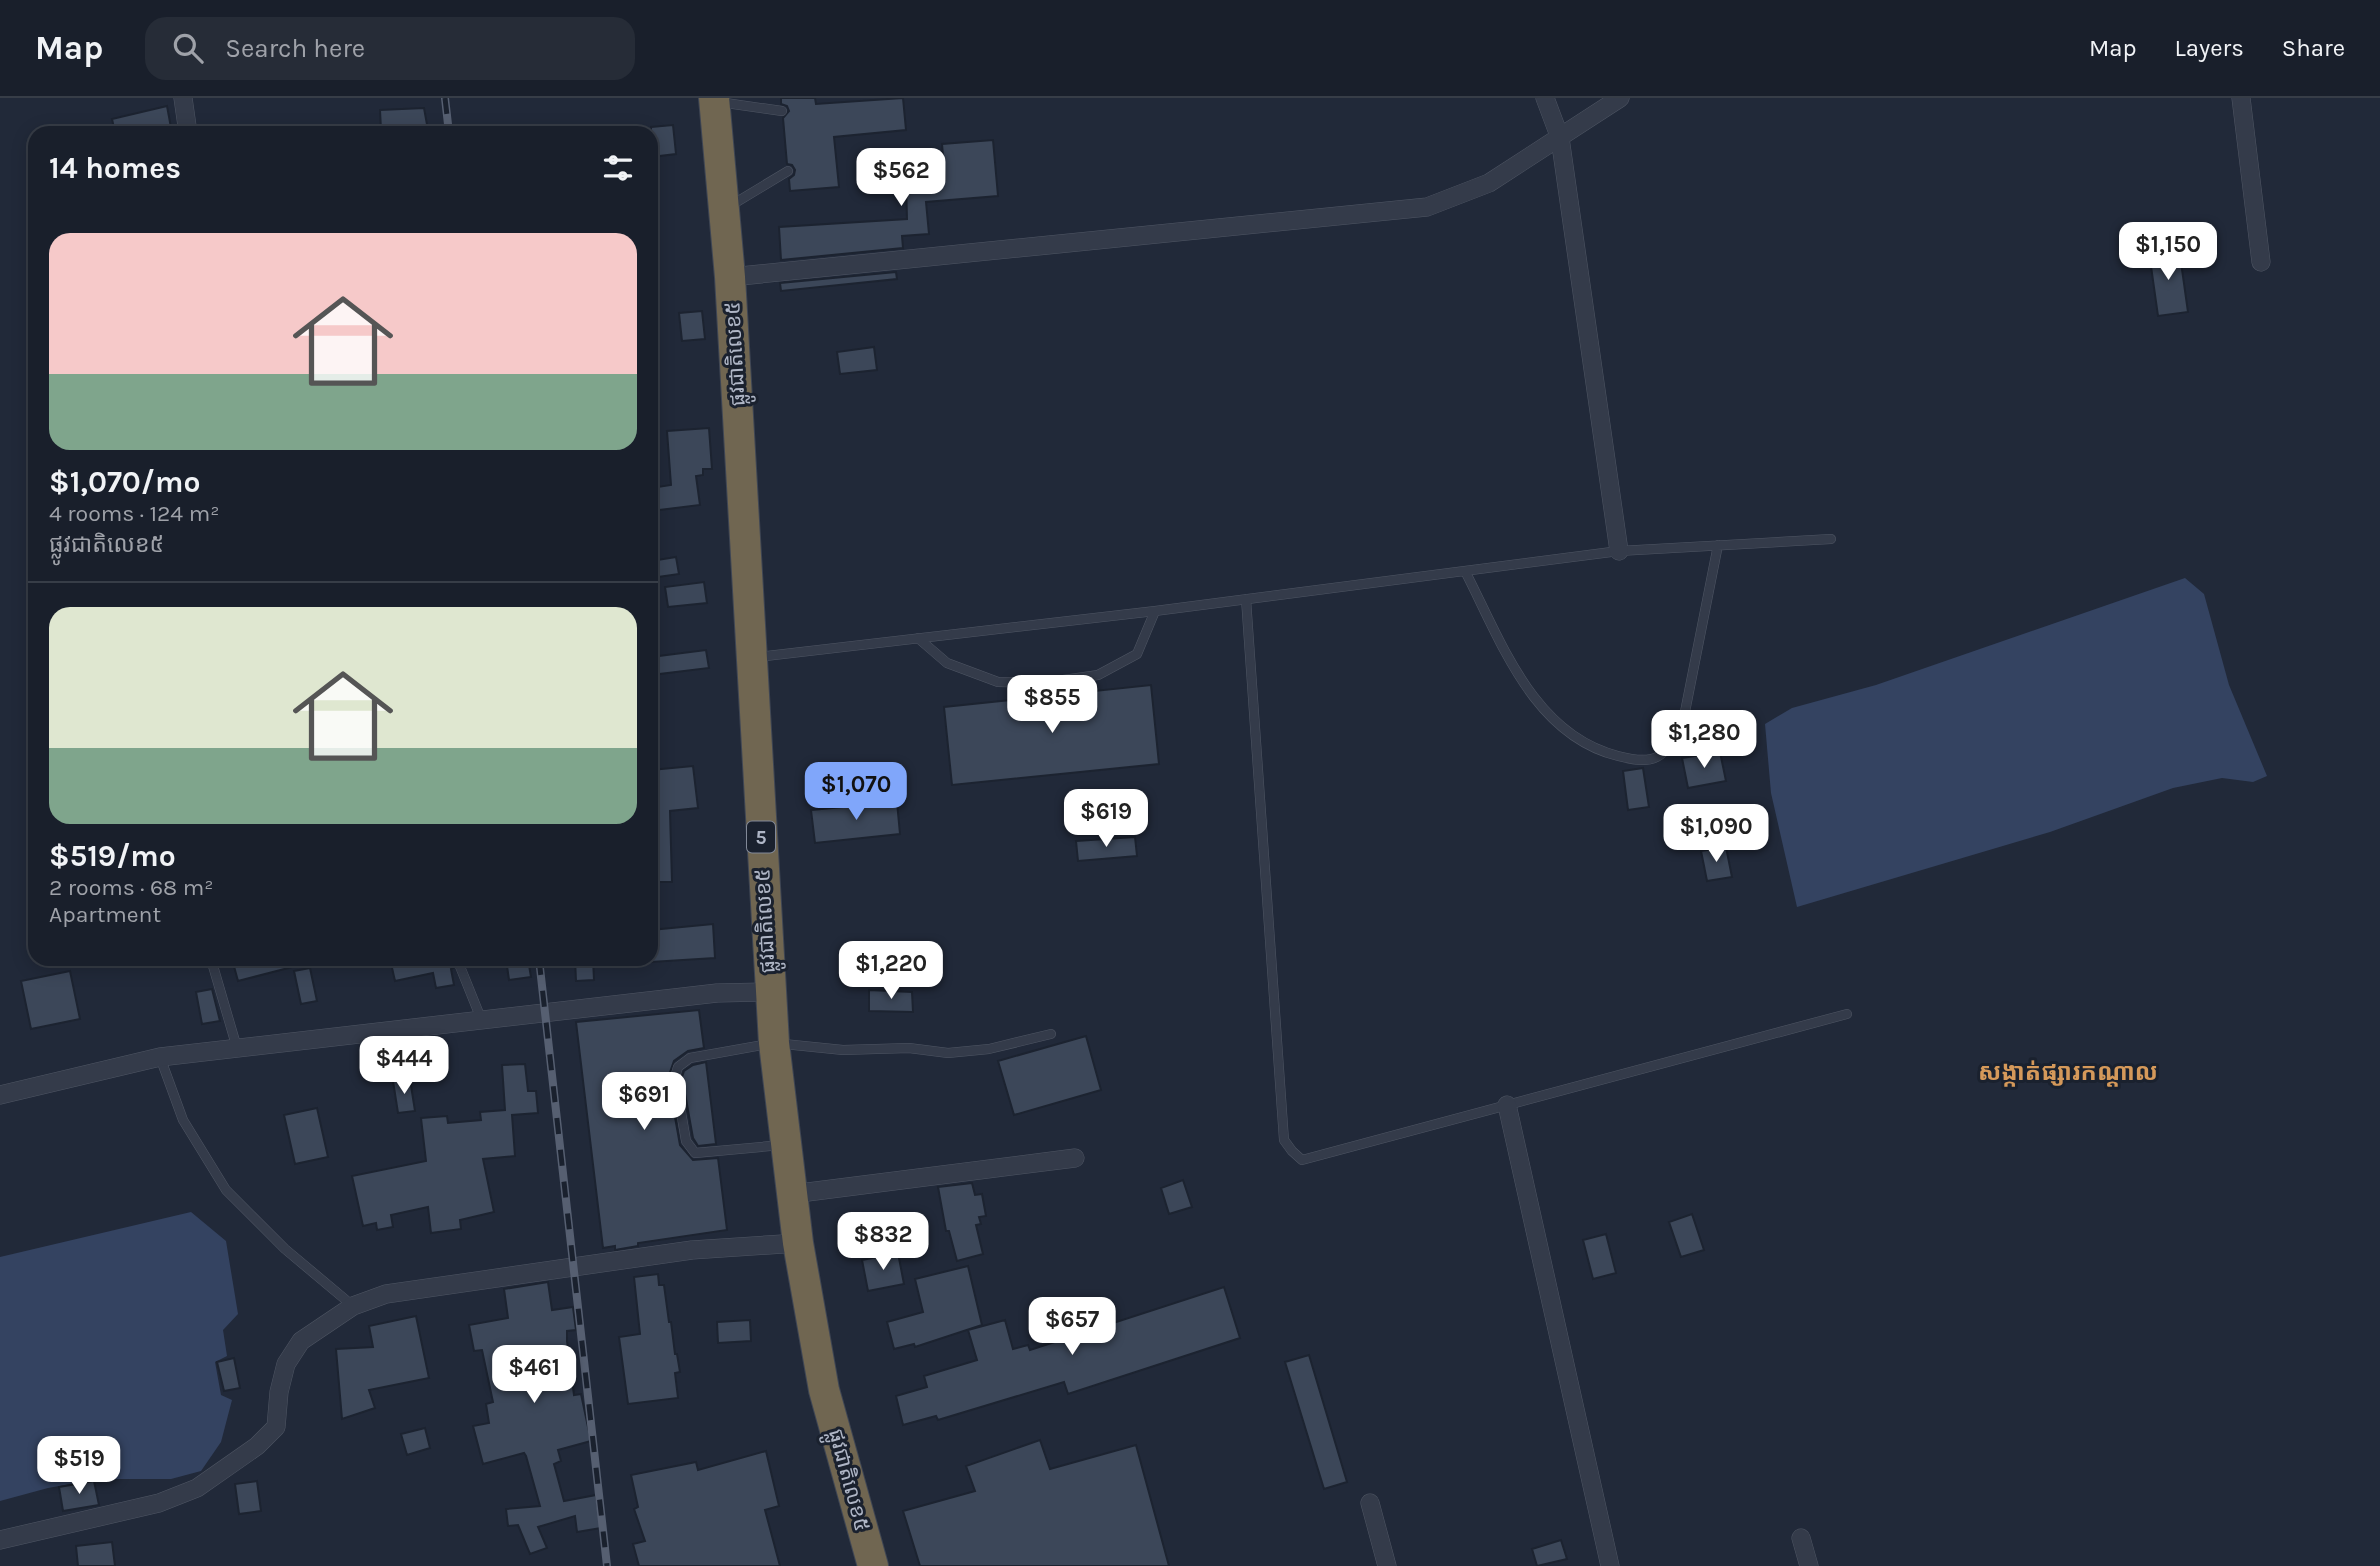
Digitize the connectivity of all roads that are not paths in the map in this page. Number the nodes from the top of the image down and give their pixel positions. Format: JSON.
{"nodes":[{"id":1,"x":183,"y":98,"type":"edge"},
{"id":2,"x":1545,"y":98,"type":"edge"},
{"id":3,"x":1620,"y":98,"type":"edge"},
{"id":4,"x":2241,"y":98,"type":"edge"},
{"id":5,"x":714,"y":99,"type":"edge"},
{"id":6,"x":782,"y":111,"type":"dead end"},
{"id":7,"x":187,"y":126,"type":"edge"},
{"id":8,"x":1560,"y":138,"type":"junction"},
{"id":9,"x":788,"y":171,"type":"dead end"},
{"id":10,"x":724,"y":210,"type":"junction"},
{"id":11,"x":2261,"y":262,"type":"dead end"},
{"id":12,"x":730,"y":277,"type":"junction"},
{"id":13,"x":1831,"y":538,"type":"dead end"},
{"id":14,"x":1718,"y":545,"type":"junction"},
{"id":15,"x":1619,"y":551,"type":"junction"},
{"id":16,"x":1465,"y":571,"type":"junction"},
{"id":17,"x":1246,"y":599,"type":"junction"},
{"id":18,"x":1155,"y":611,"type":"junction"},
{"id":19,"x":918,"y":638,"type":"junction"},
{"id":20,"x":752,"y":657,"type":"junction"},
{"id":21,"x":213,"y":966,"type":"edge"},
{"id":22,"x":460,"y":966,"type":"edge"},
{"id":23,"x":769,"y":992,"type":"junction"},
{"id":24,"x":1847,"y":1014,"type":"dead end"},
{"id":25,"x":482,"y":1021,"type":"junction"},
{"id":26,"x":1051,"y":1034,"type":"dead end"},
{"id":27,"x":774,"y":1043,"type":"junction"},
{"id":28,"x":237,"y":1048,"type":"junction"},
{"id":29,"x":160,"y":1057,"type":"junction"},
{"id":30,"x":0,"y":1095,"type":"edge"},
{"id":31,"x":1507,"y":1105,"type":"junction"},
{"id":32,"x":786,"y":1145,"type":"junction"},
{"id":33,"x":1075,"y":1158,"type":"dead end"},
{"id":34,"x":792,"y":1194,"type":"junction"},
{"id":35,"x":798,"y":1243,"type":"junction"},
{"id":36,"x":353,"y":1306,"type":"junction"},
{"id":37,"x":1370,"y":1503,"type":"dead end"},
{"id":38,"x":1801,"y":1538,"type":"dead end"},
{"id":39,"x":0,"y":1540,"type":"edge"},
{"id":40,"x":873,"y":1566,"type":"edge"},
{"id":41,"x":1387,"y":1566,"type":"edge"},
{"id":42,"x":1610,"y":1566,"type":"edge"},
{"id":43,"x":1809,"y":1566,"type":"edge"}],
"edges":[{"from":1,"to":7,"type":"street"},
{"from":2,"to":8,"type":"street"},
{"from":3,"to":8,"type":"street"},
{"from":4,"to":11,"type":"street"},
{"from":5,"to":6,"type":"lane"},
{"from":5,"to":10,"type":"highway","name":"ផ្លូវជាតិលេខ៥","number":"5"},
{"from":8,"to":12,"type":"street"},
{"from":8,"to":15,"type":"street"},
{"from":9,"to":10,"type":"lane"},
{"from":10,"to":12,"type":"highway","name":"ផ្លូវជាតិលេខ៥","number":"5"},
{"from":12,"to":20,"type":"highway","name":"ផ្លូវជាតិលេខ៥","number":"5"},
{"from":13,"to":14,"type":"lane"},
{"from":14,"to":15,"type":"lane"},
{"from":14,"to":16,"type":"lane"},
{"from":15,"to":16,"type":"lane"},
{"from":16,"to":17,"type":"lane"},
{"from":17,"to":18,"type":"lane"},
{"from":17,"to":31,"type":"lane"},
{"from":18,"to":19,"type":"lane"},
{"from":18,"to":19,"type":"lane"},
{"from":19,"to":20,"type":"lane"},
{"from":20,"to":23,"type":"highway","name":"ផ្លូវជាតិលេខ៥","number":"5"},
{"from":21,"to":28,"type":"lane"},
{"from":22,"to":25,"type":"lane"},
{"from":23,"to":25,"type":"street"},
{"from":23,"to":27,"type":"highway","name":"ផ្លូវជាតិលេខ៥","number":"5"},
{"from":24,"to":31,"type":"lane"},
{"from":25,"to":28,"type":"street"},
{"from":26,"to":27,"type":"lane"},
{"from":27,"to":32,"type":"highway","name":"ផ្លូវជាតិលេខ៥","number":"5"},
{"from":27,"to":32,"type":"lane"},
{"from":28,"to":29,"type":"street"},
{"from":29,"to":30,"type":"street"},
{"from":29,"to":36,"type":"lane"},
{"from":31,"to":42,"type":"street"},
{"from":32,"to":34,"type":"highway","name":"ផ្លូវជាតិលេខ៥","number":"5"},
{"from":33,"to":34,"type":"street"},
{"from":34,"to":35,"type":"highway","name":"ផ្លូវជាតិលេខ៥","number":"5"},
{"from":35,"to":36,"type":"street"},
{"from":35,"to":40,"type":"highway","name":"ផ្លូវជាតិលេខ៥","number":"5"},
{"from":36,"to":39,"type":"street"},
{"from":37,"to":41,"type":"street"},
{"from":38,"to":43,"type":"street"}]}
